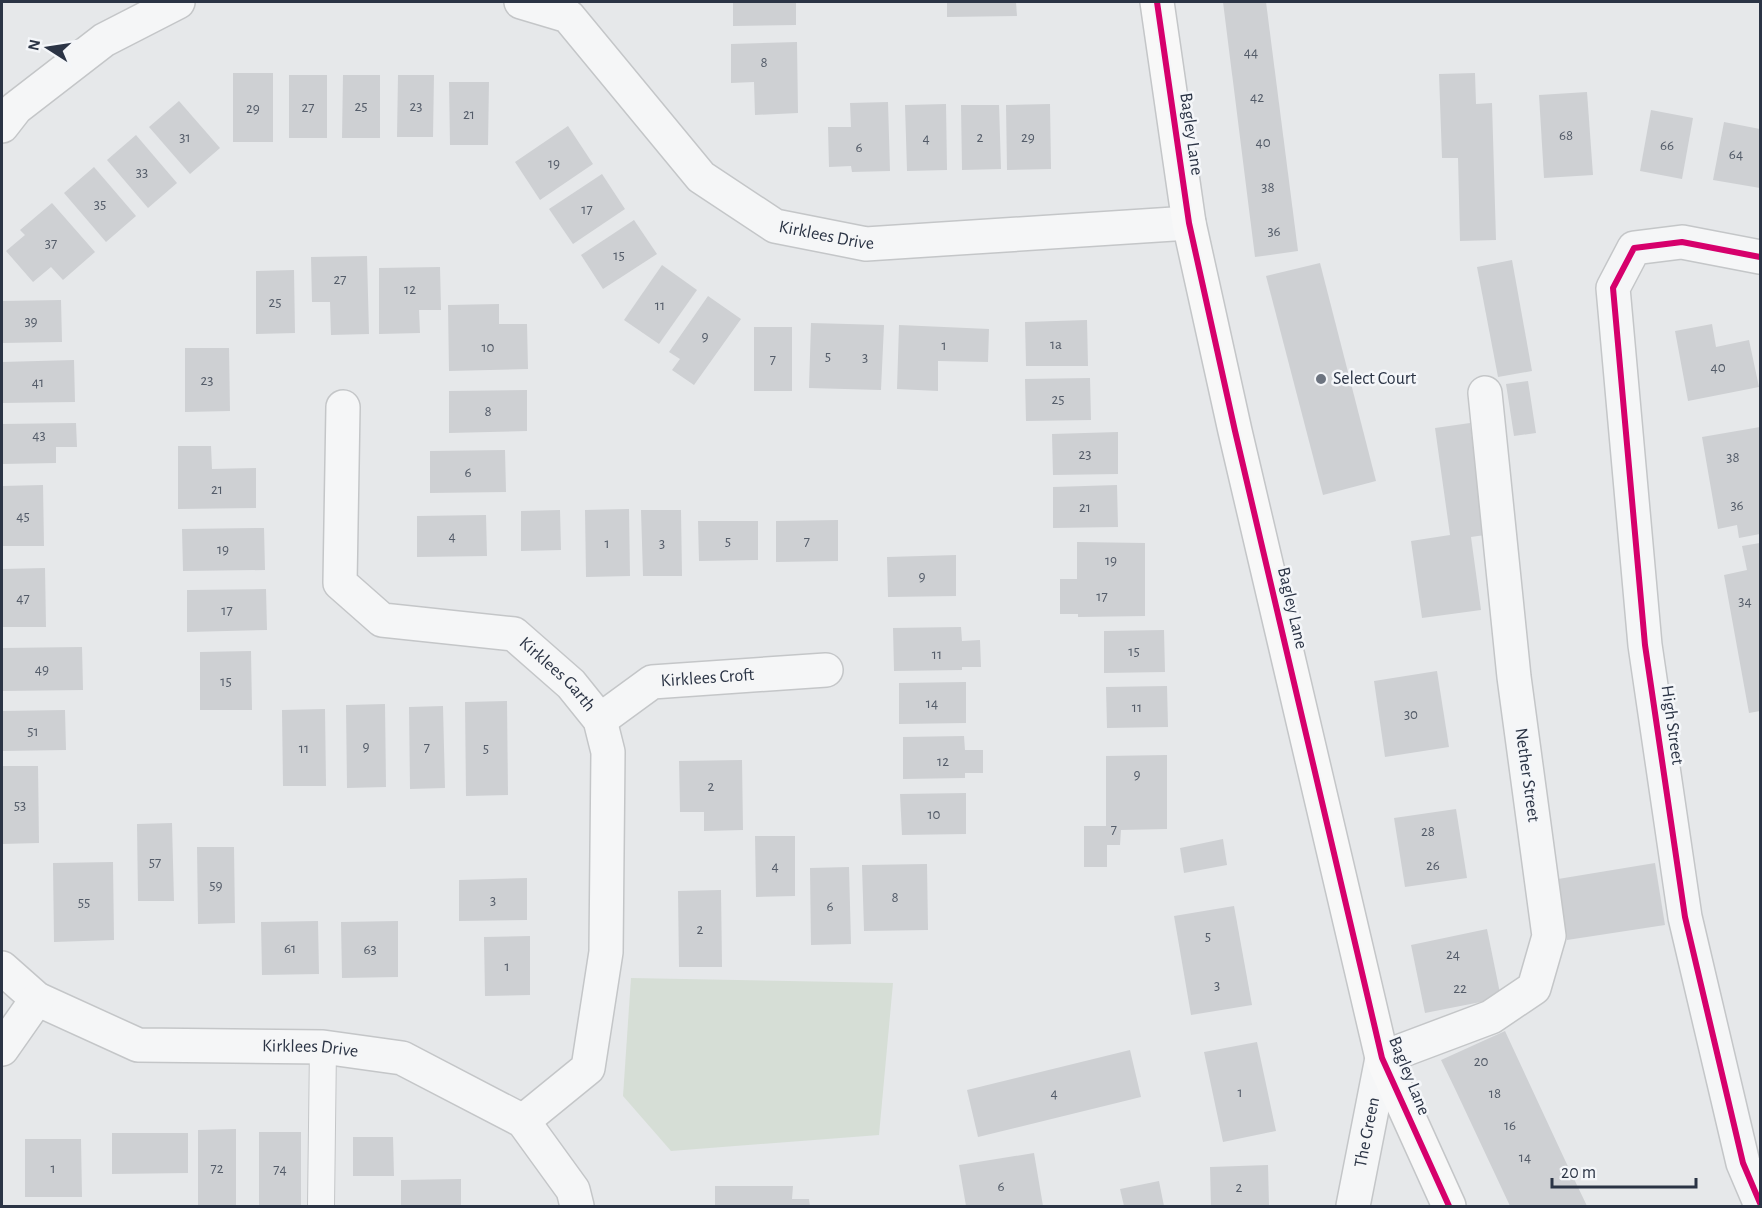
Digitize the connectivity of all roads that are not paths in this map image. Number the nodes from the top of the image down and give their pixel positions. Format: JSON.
{"nodes":[{"id":1,"x":178,"y":2,"type":"edge"},
{"id":2,"x":521,"y":2,"type":"edge"},
{"id":3,"x":1158,"y":2,"type":"edge"},
{"id":4,"x":6,"y":108,"type":"edge"},
{"id":5,"x":1189,"y":223,"type":"junction"},
{"id":6,"x":1761,"y":257,"type":"edge"},
{"id":7,"x":1485,"y":393,"type":"dead end"},
{"id":8,"x":343,"y":407,"type":"dead end"},
{"id":9,"x":826,"y":670,"type":"dead end"},
{"id":10,"x":600,"y":720,"type":"junction"},
{"id":11,"x":2,"y":968,"type":"edge"},
{"id":12,"x":37,"y":999,"type":"junction"},
{"id":13,"x":323,"y":1047,"type":"junction"},
{"id":14,"x":2,"y":1049,"type":"edge"},
{"id":15,"x":1382,"y":1058,"type":"junction"},
{"id":16,"x":523,"y":1121,"type":"junction"},
{"id":17,"x":1761,"y":1203,"type":"edge"},
{"id":18,"x":321,"y":1206,"type":"edge"},
{"id":19,"x":577,"y":1206,"type":"edge"},
{"id":20,"x":1353,"y":1206,"type":"edge"},
{"id":21,"x":1449,"y":1206,"type":"edge"}],
"edges":[{"from":1,"to":4,"type":"street"},
{"from":2,"to":5,"type":"street","name":"Kirklees Drive"},
{"from":3,"to":5,"type":"street","name":"Bagley Lane"},
{"from":5,"to":15,"type":"street","name":"Bagley Lane"},
{"from":6,"to":17,"type":"street","name":"High Street"},
{"from":7,"to":15,"type":"street","name":"Nether Street"},
{"from":8,"to":10,"type":"street","name":"Kirklees Garth"},
{"from":9,"to":10,"type":"street","name":"Kirklees Croft"},
{"from":10,"to":16,"type":"street","name":"Kirklees Garth"},
{"from":11,"to":12,"type":"street","name":"Kirklees Drive"},
{"from":12,"to":13,"type":"street","name":"Kirklees Drive"},
{"from":12,"to":14,"type":"street"},
{"from":13,"to":16,"type":"street","name":"Kirklees Drive"},
{"from":13,"to":18,"type":"lane"},
{"from":15,"to":20,"type":"street","name":"The Green"},
{"from":15,"to":21,"type":"street","name":"Bagley Lane"},
{"from":16,"to":19,"type":"street","name":"Kirklees Drive"}]}
